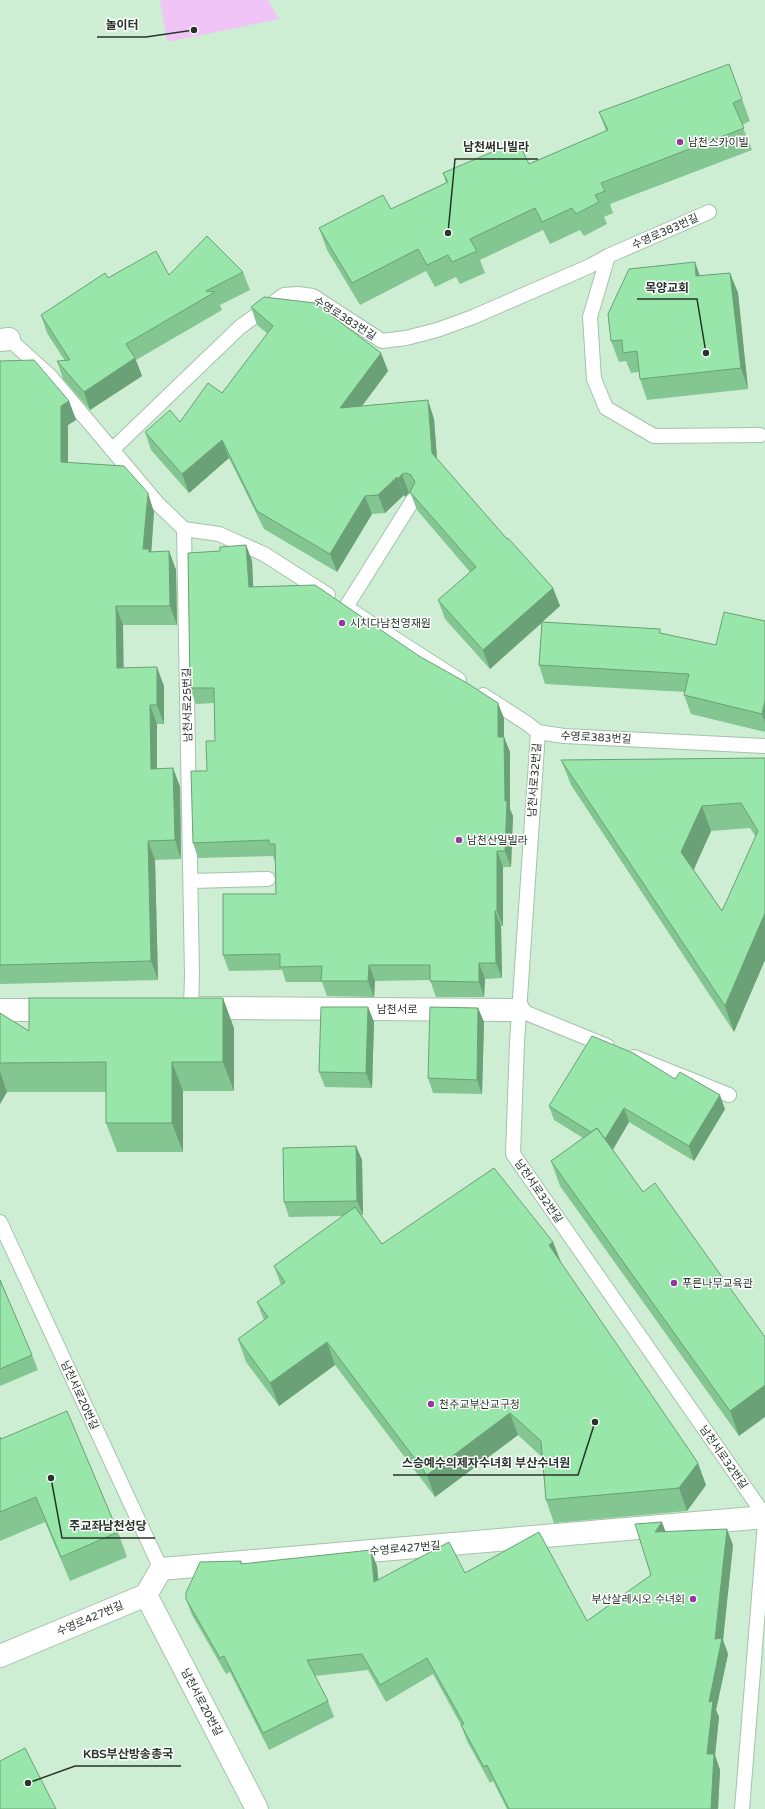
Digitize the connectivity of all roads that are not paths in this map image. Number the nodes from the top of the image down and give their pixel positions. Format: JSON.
{"nodes":[{"id":1,"x":709,"y":212,"type":"dead end"},
{"id":2,"x":608,"y":256,"type":"junction"},
{"id":3,"x":4,"y":339,"type":"edge"},
{"id":4,"x":760,"y":435,"type":"dead end"},
{"id":5,"x":112,"y":450,"type":"junction"},
{"id":6,"x":413,"y":500,"type":"edge"},
{"id":7,"x":184,"y":530,"type":"junction"},
{"id":8,"x":346,"y":607,"type":"junction"},
{"id":9,"x":538,"y":732,"type":"junction"},
{"id":10,"x":765,"y":746,"type":"edge"},
{"id":11,"x":268,"y":880,"type":"dead end"},
{"id":12,"x":190,"y":881,"type":"junction"},
{"id":13,"x":183,"y":1008,"type":"joint"},
{"id":14,"x":79,"y":1009,"type":"edge"},
{"id":15,"x":0,"y":1010,"type":"edge"},
{"id":16,"x":519,"y":1010,"type":"junction"},
{"id":17,"x":730,"y":1095,"type":"dead end"},
{"id":18,"x":0,"y":1222,"type":"edge"},
{"id":19,"x":765,"y":1517,"type":"edge"},
{"id":20,"x":765,"y":1522,"type":"edge"},
{"id":21,"x":160,"y":1569,"type":"junction"},
{"id":22,"x":146,"y":1595,"type":"junction"},
{"id":23,"x":0,"y":1656,"type":"edge"},
{"id":24,"x":258,"y":1809,"type":"edge"},
{"id":25,"x":742,"y":1809,"type":"edge"}],
"edges":[{"from":1,"to":2,"type":"lane","name":"수영로383번길"},
{"from":2,"to":4,"type":"lane"},
{"from":2,"to":5,"type":"lane","name":"수영로383번길"},
{"from":3,"to":5,"type":"lane"},
{"from":5,"to":7,"type":"lane"},
{"from":6,"to":8,"type":"lane"},
{"from":7,"to":8,"type":"lane","name":"수영로383번길"},
{"from":7,"to":12,"type":"lane","name":"남천서로25번길"},
{"from":8,"to":9,"type":"lane","name":"수영로383번길"},
{"from":9,"to":10,"type":"lane","name":"수영로383번길"},
{"from":9,"to":16,"type":"lane","name":"남천서로32번길"},
{"from":11,"to":12,"type":"lane"},
{"from":12,"to":13,"type":"lane","name":"남천서로25번길"},
{"from":13,"to":16,"type":"street","name":"남천서로"},
{"from":14,"to":15,"type":"street"},
{"from":16,"to":17,"type":"lane","name":"남천서로"},
{"from":16,"to":19,"type":"lane","name":"남천서로32번길"},
{"from":18,"to":21,"type":"lane","name":"남천서로20번길"},
{"from":19,"to":21,"type":"street","name":"수영로427번길"},
{"from":20,"to":25,"type":"lane"},
{"from":21,"to":22,"type":"street"},
{"from":22,"to":23,"type":"street","name":"수영로427번길"},
{"from":22,"to":24,"type":"street","name":"남천서로20번길"}]}
